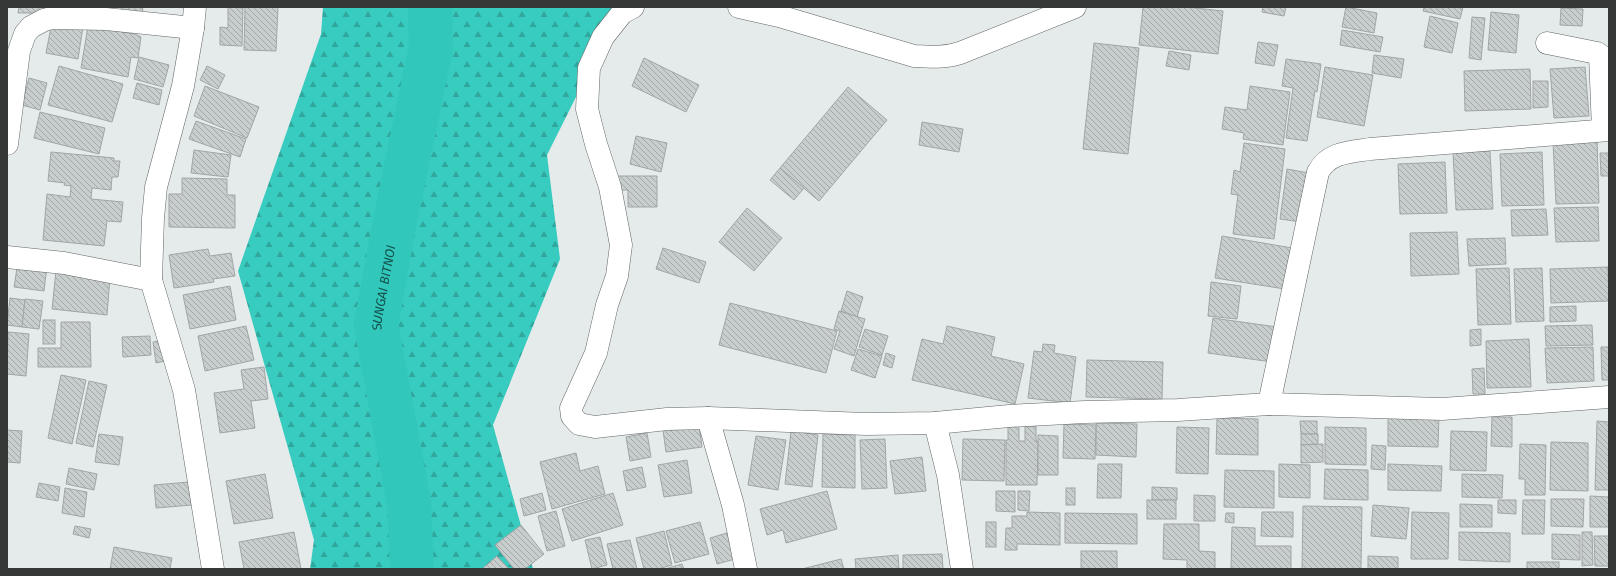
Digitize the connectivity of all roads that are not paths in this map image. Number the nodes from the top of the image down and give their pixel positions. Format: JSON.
{"nodes":[{"id":1,"x":633,"y":7,"type":"edge"},
{"id":2,"x":739,"y":7,"type":"edge"},
{"id":3,"x":1075,"y":7,"type":"edge"},
{"id":4,"x":194,"y":17,"type":"edge"},
{"id":5,"x":1547,"y":43,"type":"dead end"},
{"id":6,"x":1606,"y":130,"type":"edge"},
{"id":7,"x":7,"y":144,"type":"edge"},
{"id":8,"x":7,"y":257,"type":"edge"},
{"id":9,"x":151,"y":280,"type":"junction"},
{"id":10,"x":1609,"y":397,"type":"edge"},
{"id":11,"x":1268,"y":404,"type":"junction"},
{"id":12,"x":708,"y":418,"type":"junction"},
{"id":13,"x":935,"y":423,"type":"junction"},
{"id":14,"x":213,"y":569,"type":"edge"},
{"id":15,"x":746,"y":569,"type":"edge"},
{"id":16,"x":962,"y":569,"type":"edge"}],
"edges":[{"from":1,"to":12,"type":"street"},
{"from":2,"to":3,"type":"street"},
{"from":4,"to":7,"type":"street"},
{"from":4,"to":9,"type":"street"},
{"from":5,"to":6,"type":"street"},
{"from":6,"to":11,"type":"street"},
{"from":8,"to":9,"type":"street"},
{"from":9,"to":14,"type":"street"},
{"from":10,"to":11,"type":"street"},
{"from":11,"to":13,"type":"street"},
{"from":12,"to":13,"type":"street"},
{"from":12,"to":15,"type":"street"},
{"from":13,"to":16,"type":"street"}]}
